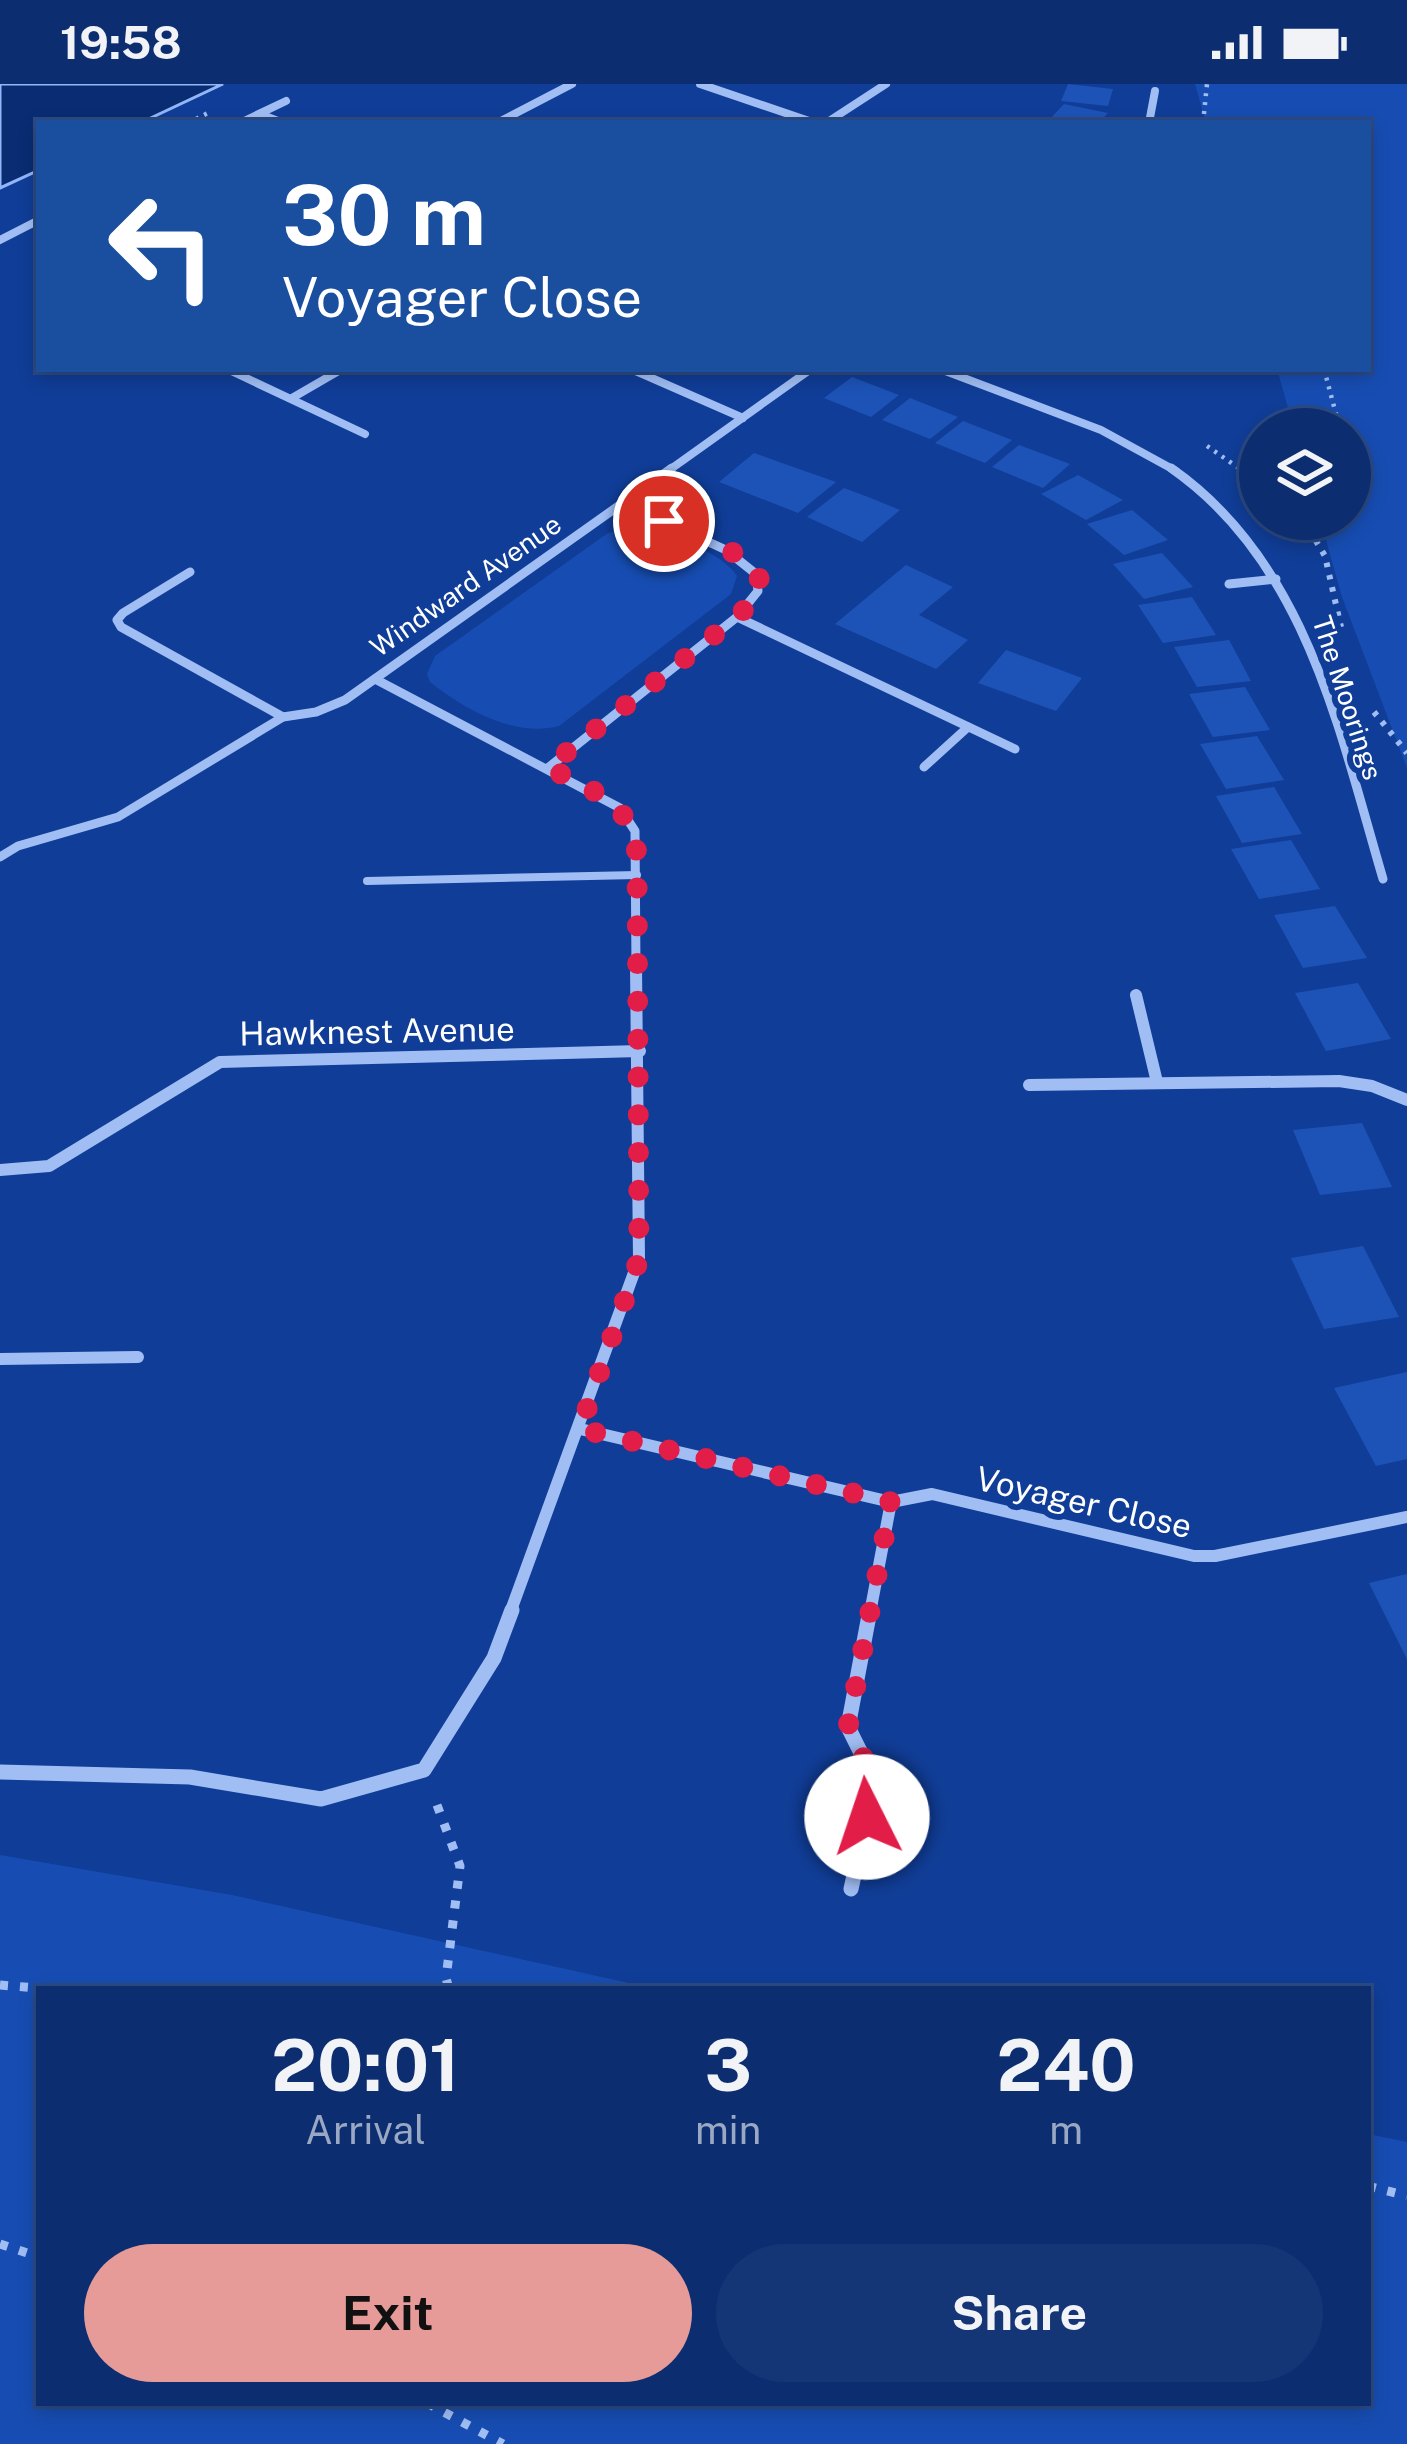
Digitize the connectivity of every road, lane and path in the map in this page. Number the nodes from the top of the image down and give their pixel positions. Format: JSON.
{"nodes":[{"id":1,"x":572,"y":84,"type":"edge"},
{"id":2,"x":700,"y":84,"type":"edge"},
{"id":3,"x":886,"y":84,"type":"edge"},
{"id":4,"x":1207,"y":84,"type":"edge"},
{"id":5,"x":1155,"y":92,"type":"dead end"},
{"id":6,"x":286,"y":101,"type":"dead end"},
{"id":7,"x":260,"y":113,"type":"junction"},
{"id":8,"x":246,"y":120,"type":"edge"},
{"id":9,"x":276,"y":120,"type":"edge"},
{"id":10,"x":503,"y":120,"type":"edge"},
{"id":11,"x":806,"y":120,"type":"edge"},
{"id":12,"x":831,"y":120,"type":"edge"},
{"id":13,"x":1150,"y":120,"type":"edge"},
{"id":14,"x":1203,"y":120,"type":"edge"},
{"id":15,"x":36,"y":222,"type":"edge"},
{"id":16,"x":0,"y":240,"type":"edge"},
{"id":17,"x":234,"y":372,"type":"edge"},
{"id":18,"x":337,"y":372,"type":"edge"},
{"id":19,"x":638,"y":372,"type":"edge"},
{"id":20,"x":807,"y":372,"type":"edge"},
{"id":21,"x":947,"y":372,"type":"edge"},
{"id":22,"x":1325,"y":372,"type":"edge"},
{"id":23,"x":292,"y":398,"type":"junction"},
{"id":24,"x":1334,"y":408,"type":"edge"},
{"id":25,"x":743,"y":418,"type":"junction"},
{"id":26,"x":365,"y":434,"type":"dead end"},
{"id":27,"x":626,"y":504,"type":"junction"},
{"id":28,"x":190,"y":572,"type":"dead end"},
{"id":29,"x":1276,"y":579,"type":"junction"},
{"id":30,"x":1229,"y":584,"type":"dead end"},
{"id":31,"x":737,"y":617,"type":"junction"},
{"id":32,"x":375,"y":679,"type":"junction"},
{"id":33,"x":284,"y":717,"type":"junction"},
{"id":34,"x":968,"y":728,"type":"junction"},
{"id":35,"x":1015,"y":749,"type":"dead end"},
{"id":36,"x":548,"y":767,"type":"junction"},
{"id":37,"x":924,"y":767,"type":"dead end"},
{"id":38,"x":0,"y":856,"type":"edge"},
{"id":39,"x":637,"y":875,"type":"junction"},
{"id":40,"x":1383,"y":878,"type":"dead end"},
{"id":41,"x":367,"y":880,"type":"dead end"},
{"id":42,"x":1136,"y":994,"type":"dead end"},
{"id":43,"x":640,"y":1051,"type":"junction"},
{"id":44,"x":1157,"y":1082,"type":"junction"},
{"id":45,"x":1029,"y":1085,"type":"dead end"},
{"id":46,"x":1407,"y":1100,"type":"edge"},
{"id":47,"x":0,"y":1170,"type":"edge"},
{"id":48,"x":138,"y":1357,"type":"dead end"},
{"id":49,"x":0,"y":1359,"type":"edge"},
{"id":50,"x":580,"y":1429,"type":"junction"},
{"id":51,"x":891,"y":1502,"type":"junction"},
{"id":52,"x":1407,"y":1517,"type":"edge"},
{"id":53,"x":424,"y":1769,"type":"junction"},
{"id":54,"x":0,"y":1772,"type":"edge"},
{"id":55,"x":850,"y":1889,"type":"dead end"},
{"id":56,"x":447,"y":1983,"type":"edge"},
{"id":57,"x":0,"y":1984,"type":"edge"},
{"id":58,"x":36,"y":1988,"type":"edge"},
{"id":59,"x":1371,"y":2187,"type":"edge"},
{"id":60,"x":1407,"y":2196,"type":"edge"},
{"id":61,"x":0,"y":2244,"type":"edge"},
{"id":62,"x":36,"y":2256,"type":"edge"},
{"id":63,"x":433,"y":2406,"type":"edge"},
{"id":64,"x":503,"y":2444,"type":"edge"}],
"edges":[{"from":1,"to":10,"type":"street"},
{"from":2,"to":11,"type":"street"},
{"from":3,"to":12,"type":"street"},
{"from":4,"to":14,"type":"path"},
{"from":5,"to":13,"type":"street"},
{"from":6,"to":7,"type":"street"},
{"from":7,"to":8,"type":"street"},
{"from":7,"to":9,"type":"street"},
{"from":15,"to":16,"type":"street"},
{"from":17,"to":23,"type":"street"},
{"from":18,"to":23,"type":"street"},
{"from":19,"to":25,"type":"street"},
{"from":20,"to":25,"type":"street","name":"Windward Avenue"},
{"from":21,"to":29,"type":"street","name":"The Moorings"},
{"from":22,"to":24,"type":"path"},
{"from":23,"to":26,"type":"street"},
{"from":25,"to":27,"type":"street","name":"Windward Avenue"},
{"from":27,"to":31,"type":"street"},
{"from":27,"to":32,"type":"street","name":"Windward Avenue"},
{"from":28,"to":33,"type":"street"},
{"from":29,"to":30,"type":"street"},
{"from":29,"to":40,"type":"street","name":"The Moorings"},
{"from":31,"to":34,"type":"street"},
{"from":31,"to":36,"type":"street"},
{"from":32,"to":33,"type":"street"},
{"from":32,"to":36,"type":"street","name":"Windward Avenue"},
{"from":33,"to":38,"type":"street"},
{"from":34,"to":35,"type":"street"},
{"from":34,"to":37,"type":"street"},
{"from":36,"to":39,"type":"street","name":"Windward Avenue"},
{"from":39,"to":41,"type":"lane"},
{"from":39,"to":43,"type":"street","name":"Windward Avenue"},
{"from":42,"to":44,"type":"street"},
{"from":43,"to":47,"type":"street","name":"Hawknest Avenue"},
{"from":43,"to":50,"type":"street","name":"Windward Avenue"},
{"from":44,"to":45,"type":"street"},
{"from":44,"to":46,"type":"street"},
{"from":48,"to":49,"type":"street"},
{"from":50,"to":51,"type":"street","name":"Voyager Close"},
{"from":50,"to":53,"type":"street","name":"Windward Avenue"},
{"from":51,"to":52,"type":"street","name":"Voyager Close"},
{"from":51,"to":55,"type":"street"},
{"from":53,"to":54,"type":"street"},
{"from":53,"to":56,"type":"path"},
{"from":57,"to":58,"type":"path"},
{"from":59,"to":60,"type":"path"},
{"from":61,"to":62,"type":"path"},
{"from":63,"to":64,"type":"path"}]}
